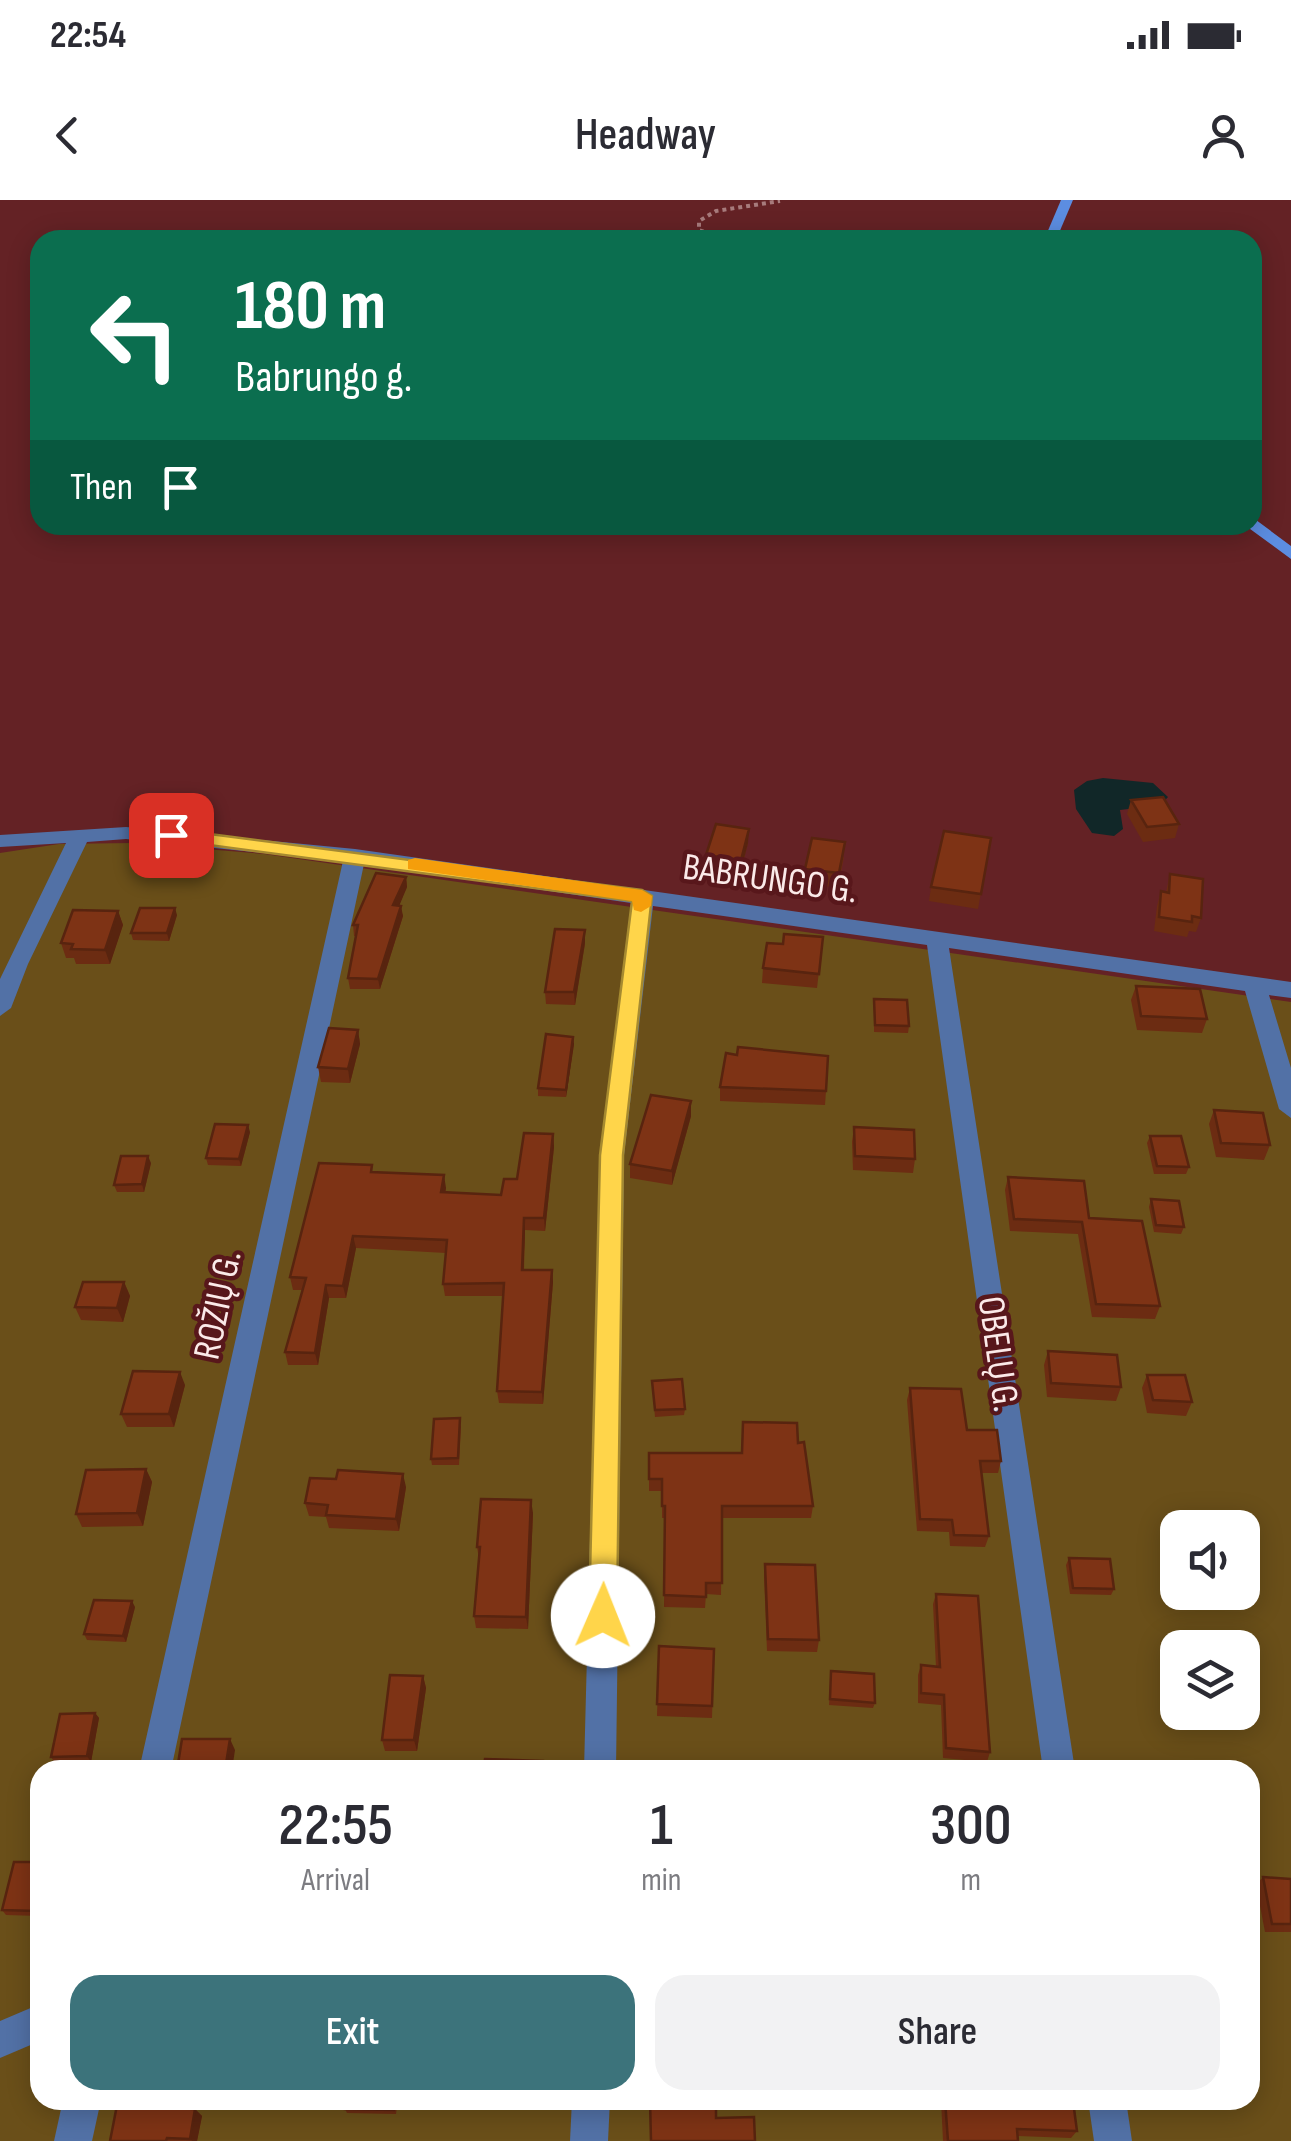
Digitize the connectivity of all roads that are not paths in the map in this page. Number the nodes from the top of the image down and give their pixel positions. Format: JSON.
{"nodes":[{"id":1,"x":1067,"y":200,"type":"edge"},
{"id":2,"x":1054,"y":230,"type":"edge"},
{"id":3,"x":1262,"y":530,"type":"edge"},
{"id":4,"x":1291,"y":554,"type":"edge"},
{"id":5,"x":81,"y":834,"type":"junction"},
{"id":6,"x":0,"y":841,"type":"edge"},
{"id":7,"x":355,"y":856,"type":"junction"},
{"id":8,"x":642,"y":896,"type":"junction"},
{"id":9,"x":937,"y":939,"type":"junction"},
{"id":10,"x":8,"y":965,"type":"edge"},
{"id":11,"x":1254,"y":985,"type":"junction"},
{"id":12,"x":1291,"y":990,"type":"edge"},
{"id":13,"x":0,"y":1008,"type":"edge"},
{"id":14,"x":1291,"y":1109,"type":"edge"},
{"id":15,"x":157,"y":1760,"type":"edge"},
{"id":16,"x":600,"y":1760,"type":"edge"},
{"id":17,"x":1058,"y":1760,"type":"edge"},
{"id":18,"x":30,"y":2026,"type":"edge"},
{"id":19,"x":0,"y":2040,"type":"edge"},
{"id":20,"x":80,"y":2110,"type":"edge"},
{"id":21,"x":591,"y":2110,"type":"edge"},
{"id":22,"x":1108,"y":2110,"type":"edge"},
{"id":23,"x":73,"y":2141,"type":"edge"},
{"id":24,"x":589,"y":2141,"type":"edge"},
{"id":25,"x":1113,"y":2141,"type":"edge"}],
"edges":[{"from":1,"to":2,"type":"main road"},
{"from":3,"to":4,"type":"main road"},
{"from":5,"to":6,"type":"street","name":"BABRUNGO G."},
{"from":5,"to":7,"type":"street","name":"BABRUNGO G."},
{"from":5,"to":10,"type":"street"},
{"from":7,"to":8,"type":"street","name":"BABRUNGO G."},
{"from":7,"to":15,"type":"street","name":"ROŽIŲ G."},
{"from":8,"to":9,"type":"street","name":"BABRUNGO G."},
{"from":8,"to":16,"type":"street"},
{"from":9,"to":11,"type":"street","name":"BABRUNGO G."},
{"from":9,"to":17,"type":"street","name":"OBELŲ G."},
{"from":10,"to":13,"type":"street"},
{"from":11,"to":12,"type":"street","name":"BABRUNGO G."},
{"from":11,"to":14,"type":"street"},
{"from":18,"to":19,"type":"street"},
{"from":20,"to":23,"type":"street"},
{"from":21,"to":24,"type":"street"},
{"from":22,"to":25,"type":"street"}]}
